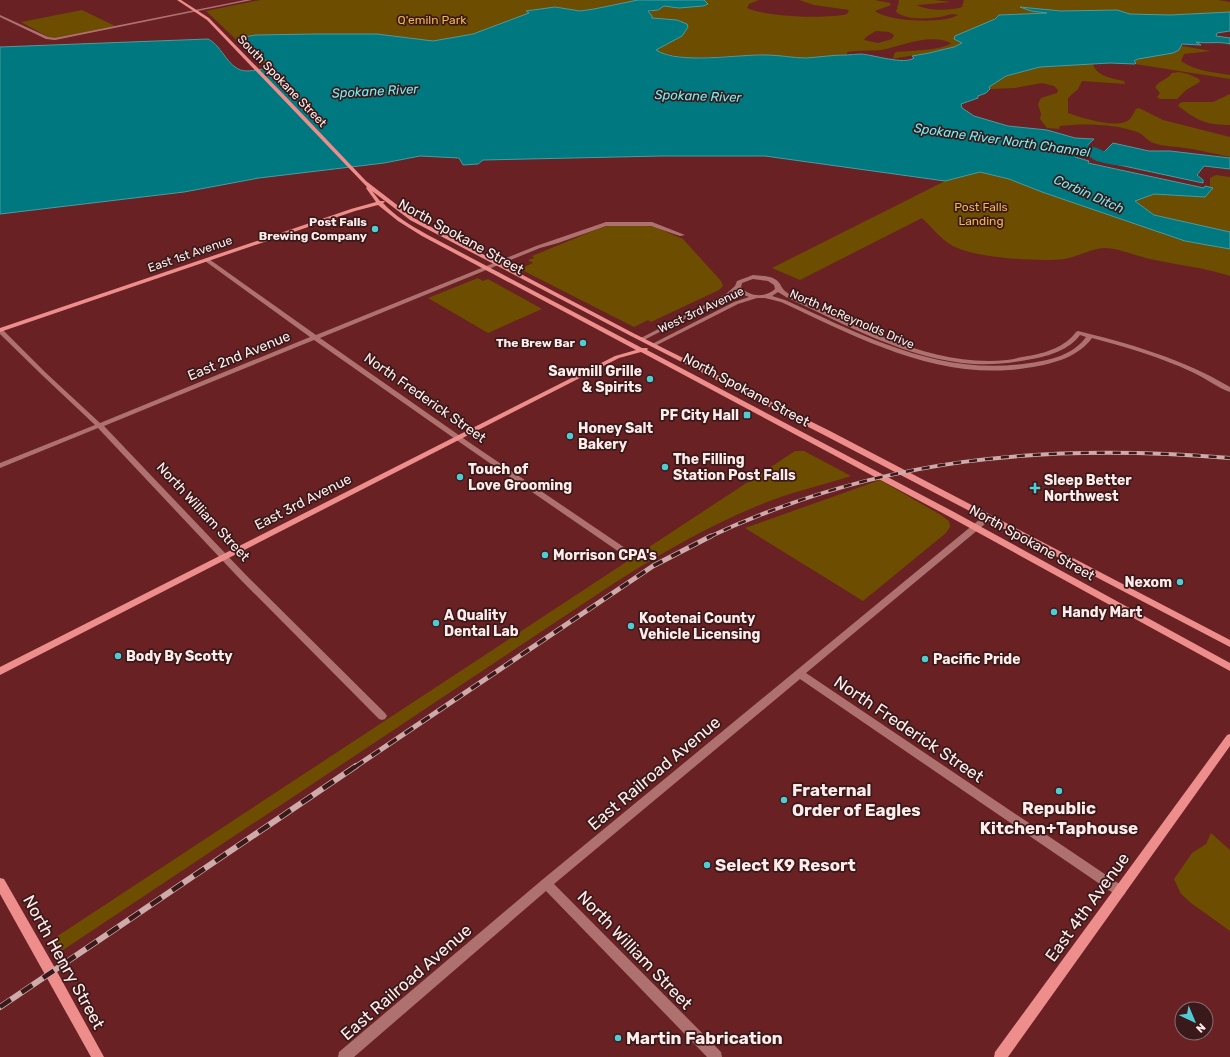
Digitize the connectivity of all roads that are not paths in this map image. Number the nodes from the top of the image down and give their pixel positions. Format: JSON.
{"nodes":[{"id":1,"x":179,"y":0,"type":"edge"},
{"id":2,"x":250,"y":0,"type":"edge"},
{"id":3,"x":197,"y":11,"type":"junction"},
{"id":4,"x":0,"y":16,"type":"edge"},
{"id":5,"x":364,"y":182,"type":"junction"},
{"id":6,"x":388,"y":201,"type":"junction"},
{"id":7,"x":377,"y":203,"type":"junction"},
{"id":8,"x":682,"y":235,"type":"dead end"},
{"id":9,"x":207,"y":260,"type":"junction"},
{"id":10,"x":497,"y":264,"type":"junction"},
{"id":11,"x":487,"y":268,"type":"junction"},
{"id":12,"x":738,"y":287,"type":"junction"},
{"id":13,"x":778,"y":289,"type":"junction"},
{"id":14,"x":762,"y":296,"type":"junction"},
{"id":15,"x":0,"y":330,"type":"edge"},
{"id":16,"x":1090,"y":336,"type":"junction"},
{"id":17,"x":315,"y":337,"type":"junction"},
{"id":18,"x":642,"y":339,"type":"junction"},
{"id":19,"x":632,"y":344,"type":"junction"},
{"id":20,"x":653,"y":345,"type":"junction"},
{"id":21,"x":643,"y":350,"type":"junction"},
{"id":22,"x":617,"y":357,"type":"junction"},
{"id":23,"x":1230,"y":390,"type":"edge"},
{"id":24,"x":100,"y":426,"type":"junction"},
{"id":25,"x":458,"y":438,"type":"junction"},
{"id":26,"x":0,"y":466,"type":"edge"},
{"id":27,"x":988,"y":517,"type":"junction"},
{"id":28,"x":975,"y":527,"type":"junction"},
{"id":29,"x":631,"y":556,"type":"dead end"},
{"id":30,"x":224,"y":557,"type":"junction"},
{"id":31,"x":1230,"y":644,"type":"edge"},
{"id":32,"x":1230,"y":667,"type":"edge"},
{"id":33,"x":0,"y":671,"type":"edge"},
{"id":34,"x":800,"y":674,"type":"junction"},
{"id":35,"x":382,"y":716,"type":"dead end"},
{"id":36,"x":1230,"y":738,"type":"edge"},
{"id":37,"x":0,"y":883,"type":"edge"},
{"id":38,"x":546,"y":884,"type":"junction"},
{"id":39,"x":1120,"y":891,"type":"junction"},
{"id":40,"x":98,"y":1057,"type":"edge"},
{"id":41,"x":344,"y":1057,"type":"edge"},
{"id":42,"x":716,"y":1057,"type":"edge"},
{"id":43,"x":1000,"y":1057,"type":"edge"}],
"edges":[{"from":1,"to":3,"type":"main road","name":"South Spokane Street"},
{"from":2,"to":3,"type":"street"},
{"from":3,"to":4,"type":"street"},
{"from":3,"to":5,"type":"main road","name":"South Spokane Street"},
{"from":5,"to":6,"type":"main road","name":"North Spokane Street"},
{"from":5,"to":7,"type":"main road","name":"North Spokane Street"},
{"from":6,"to":7,"type":"main road","name":"East 1st Avenue"},
{"from":6,"to":10,"type":"main road","name":"North Spokane Street"},
{"from":7,"to":9,"type":"main road","name":"East 1st Avenue"},
{"from":7,"to":11,"type":"main road","name":"North Spokane Street"},
{"from":8,"to":10,"type":"street"},
{"from":9,"to":15,"type":"main road","name":"East 1st Avenue"},
{"from":9,"to":17,"type":"street","name":"North Frederick Street"},
{"from":10,"to":11,"type":"street","name":"East 2nd Avenue"},
{"from":10,"to":18,"type":"main road","name":"North Spokane Street"},
{"from":11,"to":17,"type":"street","name":"East 2nd Avenue"},
{"from":11,"to":19,"type":"main road","name":"North Spokane Street"},
{"from":12,"to":13,"type":"street","name":"West 3rd Avenue"},
{"from":12,"to":14,"type":"street","name":"North McReynolds Drive"},
{"from":12,"to":18,"type":"street","name":"West 3rd Avenue"},
{"from":13,"to":14,"type":"street","name":"West 3rd Avenue"},
{"from":13,"to":16,"type":"street","name":"North McReynolds Drive"},
{"from":14,"to":16,"type":"street","name":"North McReynolds Drive"},
{"from":14,"to":20,"type":"street","name":"West 3rd Avenue"},
{"from":15,"to":24,"type":"street","name":"North William Street"},
{"from":16,"to":23,"type":"street"},
{"from":17,"to":24,"type":"street","name":"East 2nd Avenue"},
{"from":17,"to":25,"type":"street","name":"North Frederick Street"},
{"from":18,"to":19,"type":"main road","name":"East 3rd Avenue"},
{"from":18,"to":20,"type":"main road","name":"North Spokane Street"},
{"from":19,"to":21,"type":"main road","name":"North Spokane Street"},
{"from":19,"to":22,"type":"main road","name":"East 3rd Avenue"},
{"from":20,"to":21,"type":"main road","name":"East 3rd Avenue"},
{"from":20,"to":27,"type":"main road","name":"North Spokane Street"},
{"from":21,"to":22,"type":"main road","name":"East 3rd Avenue"},
{"from":21,"to":28,"type":"main road","name":"North Spokane Street"},
{"from":22,"to":25,"type":"main road","name":"East 3rd Avenue"},
{"from":24,"to":26,"type":"street","name":"East 2nd Avenue"},
{"from":24,"to":30,"type":"street","name":"North William Street"},
{"from":25,"to":29,"type":"street","name":"North Frederick Street"},
{"from":25,"to":30,"type":"main road","name":"East 3rd Avenue"},
{"from":27,"to":28,"type":"street","name":"East Railroad Avenue"},
{"from":27,"to":31,"type":"main road","name":"North Spokane Street"},
{"from":28,"to":32,"type":"main road","name":"North Spokane Street"},
{"from":28,"to":34,"type":"street","name":"East Railroad Avenue"},
{"from":30,"to":33,"type":"main road","name":"East 3rd Avenue"},
{"from":30,"to":35,"type":"street","name":"North William Street"},
{"from":34,"to":38,"type":"street","name":"East Railroad Avenue"},
{"from":34,"to":39,"type":"street","name":"North Frederick Street"},
{"from":36,"to":39,"type":"main road","name":"East 4th Avenue"},
{"from":37,"to":40,"type":"main road","name":"North Henry Street"},
{"from":38,"to":41,"type":"street","name":"East Railroad Avenue"},
{"from":38,"to":42,"type":"street","name":"North William Street"},
{"from":39,"to":43,"type":"main road","name":"East 4th Avenue"}]}
